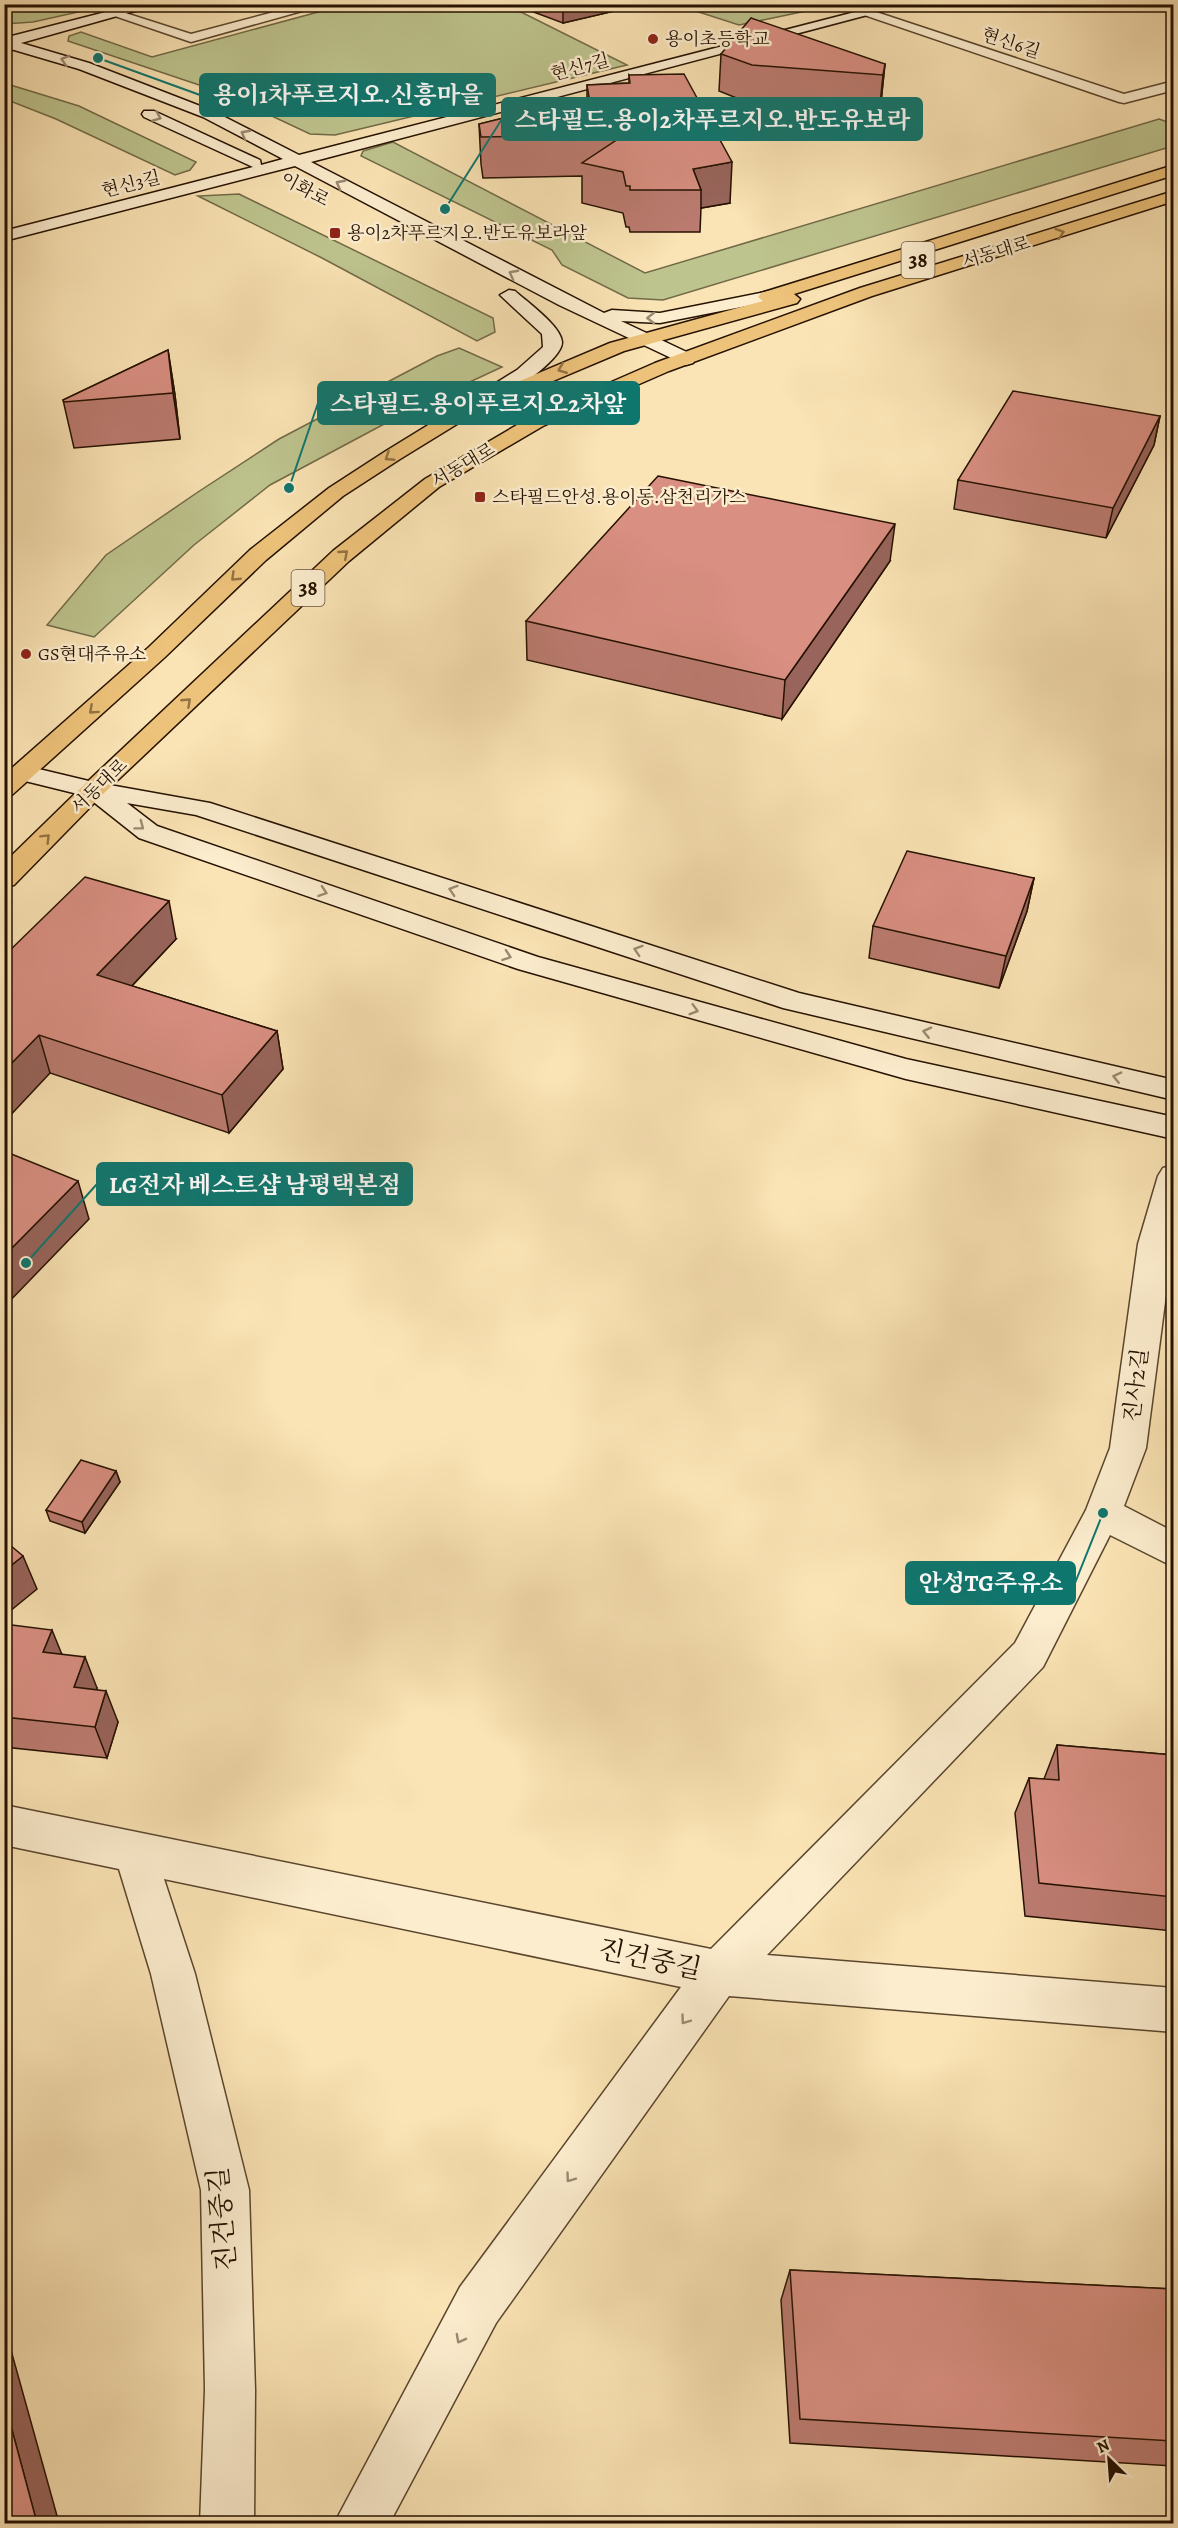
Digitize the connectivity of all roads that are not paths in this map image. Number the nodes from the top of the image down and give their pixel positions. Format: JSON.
{"nodes":[{"id":1,"x":154,"y":4,"type":"edge"},
{"id":2,"x":321,"y":4,"type":"edge"},
{"id":3,"x":838,"y":4,"type":"edge"},
{"id":4,"x":903,"y":4,"type":"edge"},
{"id":5,"x":116,"y":14,"type":"junction"},
{"id":6,"x":865,"y":14,"type":"junction"},
{"id":7,"x":5,"y":42,"type":"edge"},
{"id":8,"x":1173,"y":85,"type":"edge"},
{"id":9,"x":140,"y":110,"type":"dead end"},
{"id":10,"x":297,"y":161,"type":"junction"},
{"id":11,"x":267,"y":169,"type":"junction"},
{"id":12,"x":1173,"y":170,"type":"edge"},
{"id":13,"x":288,"y":180,"type":"dead end"},
{"id":14,"x":1173,"y":181,"type":"edge"},
{"id":15,"x":1173,"y":196,"type":"edge"},
{"id":16,"x":1173,"y":213,"type":"edge"},
{"id":17,"x":4,"y":236,"type":"edge"},
{"id":18,"x":770,"y":296,"type":"junction"},
{"id":19,"x":565,"y":301,"type":"junction"},
{"id":20,"x":563,"y":321,"type":"dead end"},
{"id":21,"x":595,"y":337,"type":"dead end"},
{"id":22,"x":653,"y":337,"type":"junction"},
{"id":23,"x":617,"y":347,"type":"junction"},
{"id":24,"x":686,"y":358,"type":"junction"},
{"id":25,"x":662,"y":367,"type":"junction"},
{"id":26,"x":463,"y":412,"type":"junction"},
{"id":27,"x":13,"y":781,"type":"edge"},
{"id":28,"x":93,"y":790,"type":"junction"},
{"id":29,"x":4,"y":879,"type":"edge"},
{"id":30,"x":1173,"y":1090,"type":"edge"},
{"id":31,"x":1173,"y":1128,"type":"edge"},
{"id":32,"x":1173,"y":1176,"type":"edge"},
{"id":33,"x":1103,"y":1513,"type":"junction"},
{"id":34,"x":1173,"y":1551,"type":"edge"},
{"id":35,"x":4,"y":1825,"type":"edge"},
{"id":36,"x":135,"y":1853,"type":"junction"},
{"id":37,"x":719,"y":1973,"type":"junction"},
{"id":38,"x":1173,"y":2010,"type":"edge"},
{"id":39,"x":227,"y":2523,"type":"edge"},
{"id":40,"x":360,"y":2523,"type":"edge"}],
"edges":[{"from":1,"to":5,"type":"street"},
{"from":2,"to":5,"type":"street"},
{"from":3,"to":6,"type":"street","name":"현신6길"},
{"from":4,"to":6,"type":"street","name":"현신7길"},
{"from":5,"to":7,"type":"street"},
{"from":6,"to":8,"type":"street","name":"현신6길"},
{"from":6,"to":10,"type":"street","name":"현신7길"},
{"from":10,"to":7,"type":"street","name":"이화로","one_way":true},
{"from":9,"to":11,"type":"street","name":"이화로","one_way":true},
{"from":10,"to":11,"type":"street","name":"현신7길"},
{"from":19,"to":10,"type":"street","name":"이화로","one_way":true},
{"from":11,"to":13,"type":"street","name":"이화로"},
{"from":11,"to":17,"type":"street","name":"현신3길"},
{"from":12,"to":18,"type":"main road"},
{"from":14,"to":22,"type":"main road","name":"서동대로","number":"38"},
{"from":24,"to":15,"type":"main road","name":"서동대로","number":"38","one_way":true},
{"from":16,"to":24,"type":"main road"},
{"from":18,"to":19,"type":"street","one_way":true},
{"from":18,"to":22,"type":"main road"},
{"from":19,"to":22,"type":"street"},
{"from":20,"to":26,"type":"street"},
{"from":21,"to":23,"type":"street"},
{"from":22,"to":23,"type":"main road","name":"서동대로","number":"38"},
{"from":22,"to":24,"type":"street"},
{"from":23,"to":25,"type":"street"},
{"from":23,"to":26,"type":"main road","name":"서동대로","number":"38","one_way":true},
{"from":24,"to":25,"type":"main road","name":"서동대로","number":"38"},
{"from":28,"to":25,"type":"main road","name":"서동대로","number":"38","one_way":true},
{"from":26,"to":27,"type":"main road","name":"서동대로","number":"38","one_way":true},
{"from":27,"to":28,"type":"street"},
{"from":29,"to":28,"type":"main road","name":"서동대로","number":"38","one_way":true},
{"from":30,"to":28,"type":"street","one_way":true},
{"from":28,"to":31,"type":"street","one_way":true},
{"from":32,"to":33,"type":"street","name":"진사2길"},
{"from":33,"to":34,"type":"street"},
{"from":33,"to":37,"type":"street","name":"진사2길"},
{"from":35,"to":36,"type":"street","name":"진건중길"},
{"from":36,"to":37,"type":"street","name":"진건중길"},
{"from":36,"to":39,"type":"street","name":"진건중길"},
{"from":37,"to":38,"type":"street","name":"진건중길"},
{"from":37,"to":40,"type":"street","name":"진사2길","one_way":true}]}
